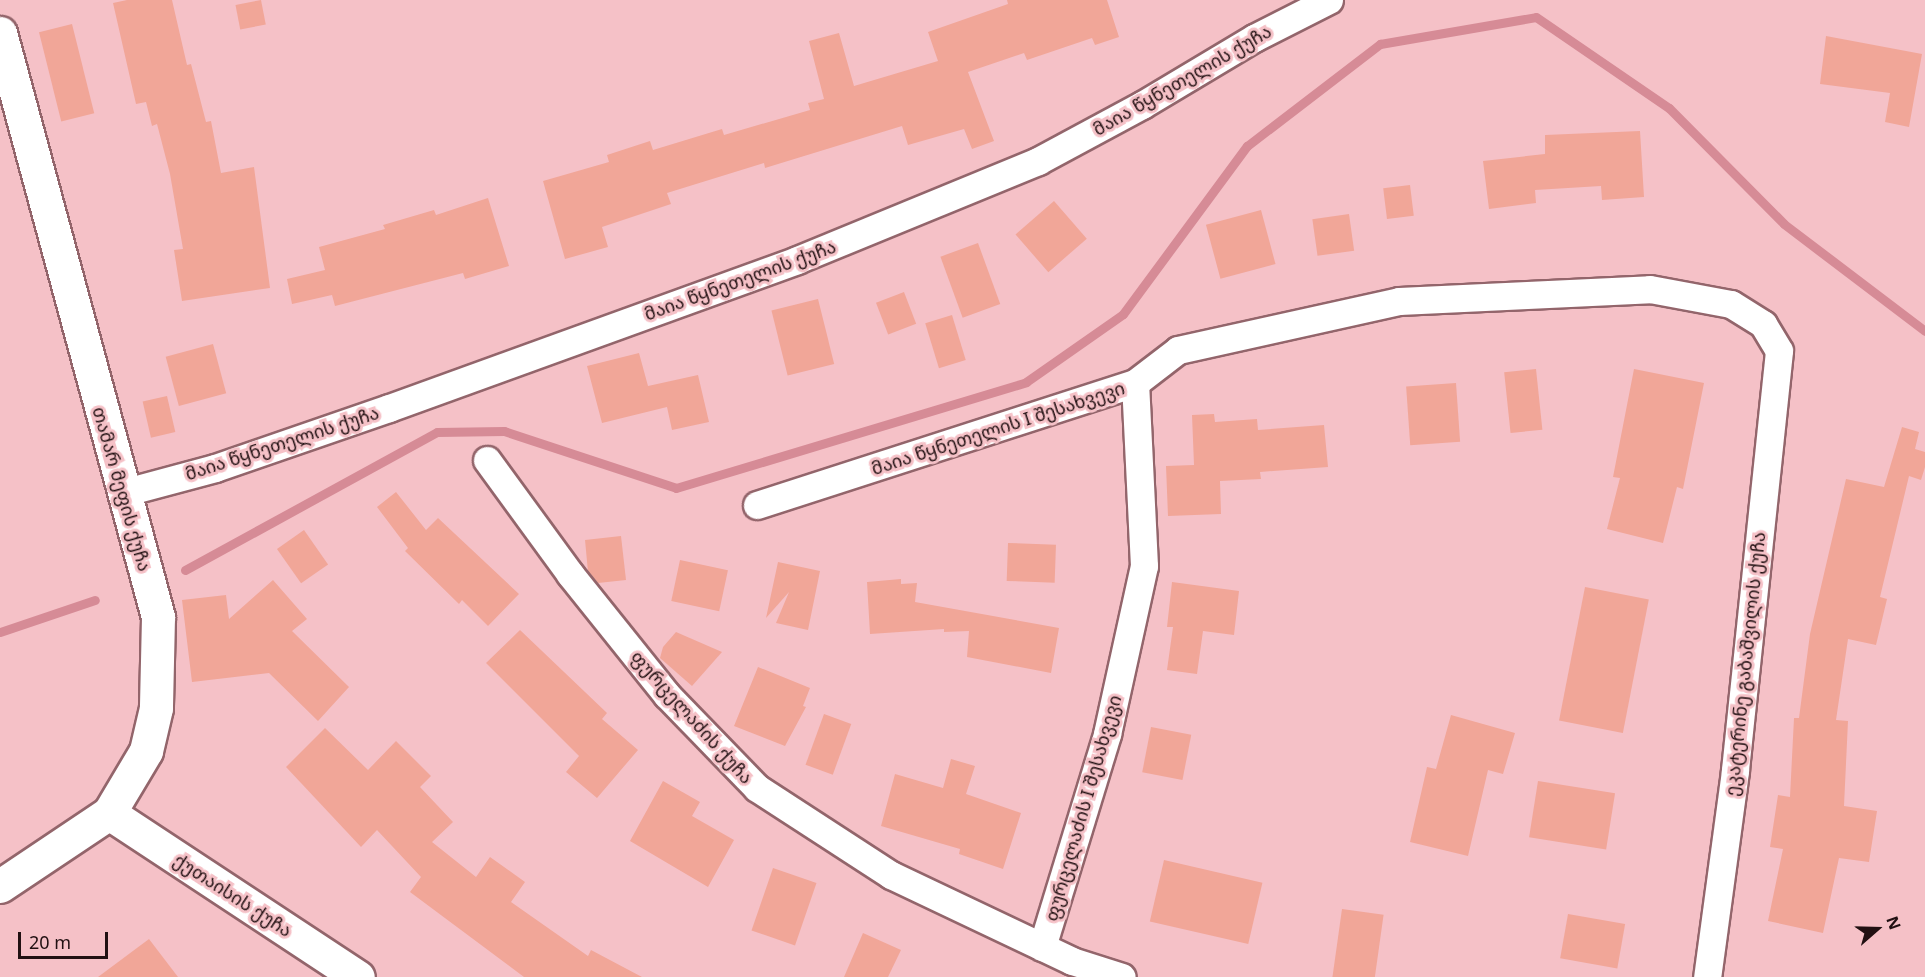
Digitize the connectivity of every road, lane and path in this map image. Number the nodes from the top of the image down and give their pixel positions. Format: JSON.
{"nodes":[{"id":1,"x":1329,"y":0,"type":"edge"},
{"id":2,"x":0,"y":33,"type":"edge"},
{"id":3,"x":1779,"y":351,"type":"joint"},
{"id":4,"x":1135,"y":383,"type":"junction"},
{"id":5,"x":486,"y":460,"type":"dead end"},
{"id":6,"x":122,"y":493,"type":"junction"},
{"id":7,"x":757,"y":506,"type":"dead end"},
{"id":8,"x":109,"y":813,"type":"junction"},
{"id":9,"x":0,"y":886,"type":"edge"},
{"id":10,"x":1042,"y":946,"type":"junction"},
{"id":11,"x":358,"y":977,"type":"edge"},
{"id":12,"x":1122,"y":977,"type":"edge"},
{"id":13,"x":1707,"y":977,"type":"edge"}],
"edges":[{"from":1,"to":6,"type":"street","name":"მაია წყნეთელის ქუჩა"},
{"from":2,"to":6,"type":"street","name":"თამარ მეფის ქუჩა"},
{"from":3,"to":4,"type":"street","name":"მაია წყნეთელის I შესახვევი"},
{"from":3,"to":13,"type":"street","name":"ეკატერინე გაბაშვილის ქუჩა"},
{"from":4,"to":7,"type":"street","name":"მაია წყნეთელის I შესახვევი"},
{"from":4,"to":10,"type":"street","name":"ფურცელაძის I შესახვევი"},
{"from":5,"to":10,"type":"street","name":"ფურცელაძის ქუჩა"},
{"from":6,"to":8,"type":"street","name":"თამარ მეფის ქუჩა"},
{"from":8,"to":9,"type":"street","name":"თამარ მეფის ქუჩა"},
{"from":8,"to":11,"type":"street","name":"ქუთაისის ქუჩა"},
{"from":10,"to":12,"type":"street","name":"ფურცელაძის ქუჩა"}]}
